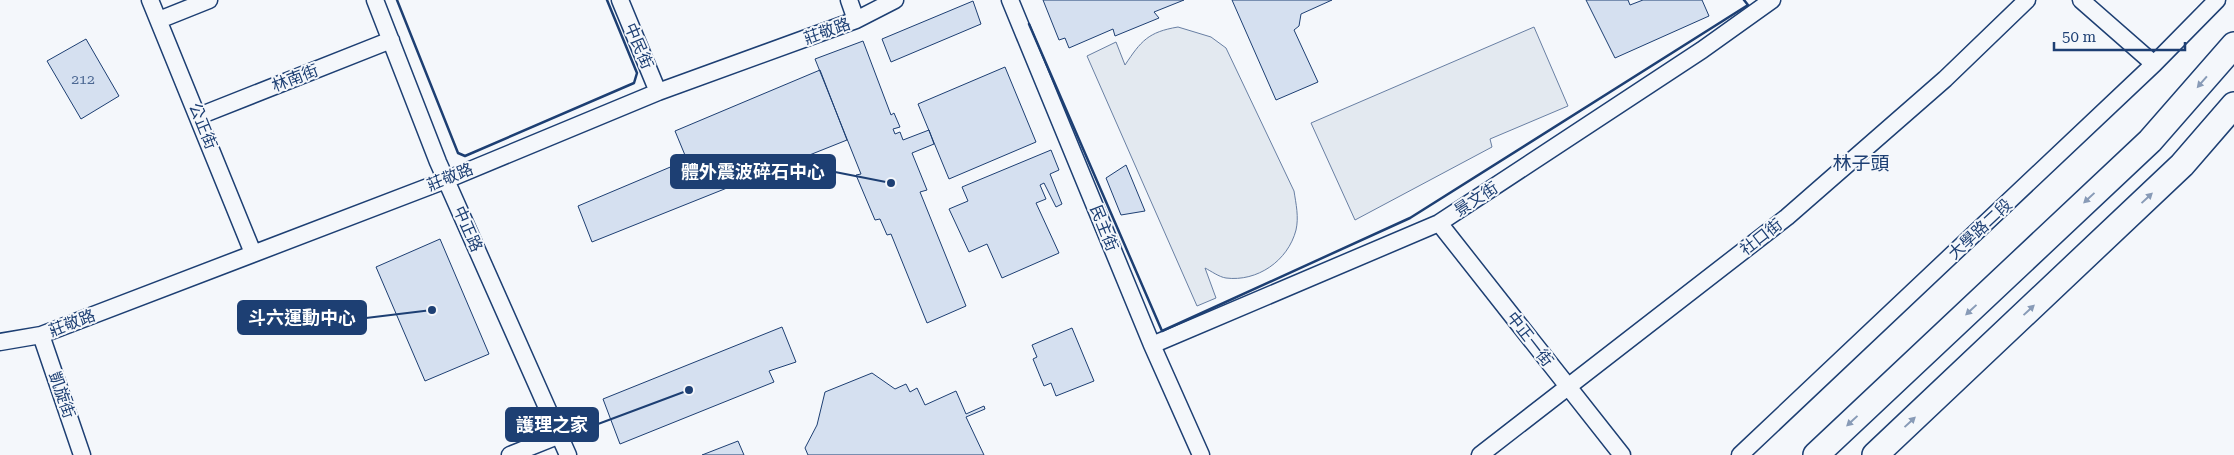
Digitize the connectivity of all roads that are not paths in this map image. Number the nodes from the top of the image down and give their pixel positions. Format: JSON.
{"nodes":[{"id":1,"x":150,"y":0,"type":"edge"},
{"id":2,"x":209,"y":0,"type":"edge"},
{"id":3,"x":375,"y":0,"type":"edge"},
{"id":4,"x":620,"y":0,"type":"edge"},
{"id":5,"x":849,"y":0,"type":"edge"},
{"id":6,"x":895,"y":0,"type":"edge"},
{"id":7,"x":1010,"y":0,"type":"edge"},
{"id":8,"x":1772,"y":0,"type":"edge"},
{"id":9,"x":2026,"y":0,"type":"edge"},
{"id":10,"x":2081,"y":0,"type":"edge"},
{"id":11,"x":2217,"y":0,"type":"edge"},
{"id":12,"x":159,"y":20,"type":"junction"},
{"id":13,"x":856,"y":20,"type":"junction"},
{"id":14,"x":391,"y":40,"type":"junction"},
{"id":15,"x":2234,"y":45,"type":"edge"},
{"id":16,"x":2154,"y":64,"type":"junction"},
{"id":17,"x":658,"y":92,"type":"junction"},
{"id":18,"x":2234,"y":105,"type":"edge"},
{"id":19,"x":199,"y":116,"type":"junction"},
{"id":20,"x":446,"y":180,"type":"junction"},
{"id":21,"x":1439,"y":223,"type":"junction"},
{"id":22,"x":253,"y":253,"type":"junction"},
{"id":23,"x":41,"y":334,"type":"junction"},
{"id":24,"x":0,"y":342,"type":"edge"},
{"id":25,"x":1152,"y":345,"type":"junction"},
{"id":26,"x":1568,"y":387,"type":"junction"},
{"id":27,"x":560,"y":435,"type":"junction"},
{"id":28,"x":82,"y":455,"type":"edge"},
{"id":29,"x":510,"y":455,"type":"edge"},
{"id":30,"x":568,"y":455,"type":"edge"},
{"id":31,"x":1201,"y":455,"type":"edge"},
{"id":32,"x":1480,"y":455,"type":"edge"},
{"id":33,"x":1622,"y":455,"type":"edge"},
{"id":34,"x":1740,"y":455,"type":"edge"},
{"id":35,"x":1816,"y":455,"type":"edge"},
{"id":36,"x":1875,"y":455,"type":"edge"}],
"edges":[{"from":1,"to":12,"type":"street","name":"公正街"},
{"from":2,"to":12,"type":"street"},
{"from":3,"to":14,"type":"street","name":"中正路"},
{"from":4,"to":17,"type":"street","name":"中民街"},
{"from":5,"to":13,"type":"street"},
{"from":6,"to":13,"type":"street","name":"莊敬路"},
{"from":7,"to":25,"type":"street","name":"民主街"},
{"from":8,"to":21,"type":"street","name":"景文街"},
{"from":9,"to":26,"type":"street","name":"社口街"},
{"from":10,"to":16,"type":"street"},
{"from":11,"to":16,"type":"street","name":"大學路二段"},
{"from":12,"to":19,"type":"street","name":"公正街"},
{"from":13,"to":17,"type":"street","name":"莊敬路"},
{"from":14,"to":19,"type":"street","name":"林南街"},
{"from":14,"to":20,"type":"street","name":"中正路"},
{"from":15,"to":35,"type":"main road","one_way":true},
{"from":16,"to":34,"type":"street","name":"大學路二段"},
{"from":17,"to":20,"type":"street","name":"莊敬路"},
{"from":36,"to":18,"type":"main road","one_way":true},
{"from":19,"to":22,"type":"street","name":"公正街"},
{"from":20,"to":22,"type":"street","name":"莊敬路"},
{"from":20,"to":27,"type":"street","name":"中正路"},
{"from":21,"to":25,"type":"street","name":"景文街"},
{"from":21,"to":26,"type":"street","name":"中正一街"},
{"from":22,"to":23,"type":"street","name":"莊敬路"},
{"from":23,"to":24,"type":"street","name":"莊敬路"},
{"from":23,"to":28,"type":"street","name":"凱旋街"},
{"from":25,"to":31,"type":"street","name":"民主街"},
{"from":26,"to":32,"type":"street","name":"社口街"},
{"from":26,"to":33,"type":"street","name":"中正一街"},
{"from":27,"to":29,"type":"street"},
{"from":27,"to":30,"type":"street","name":"中正路"}]}
